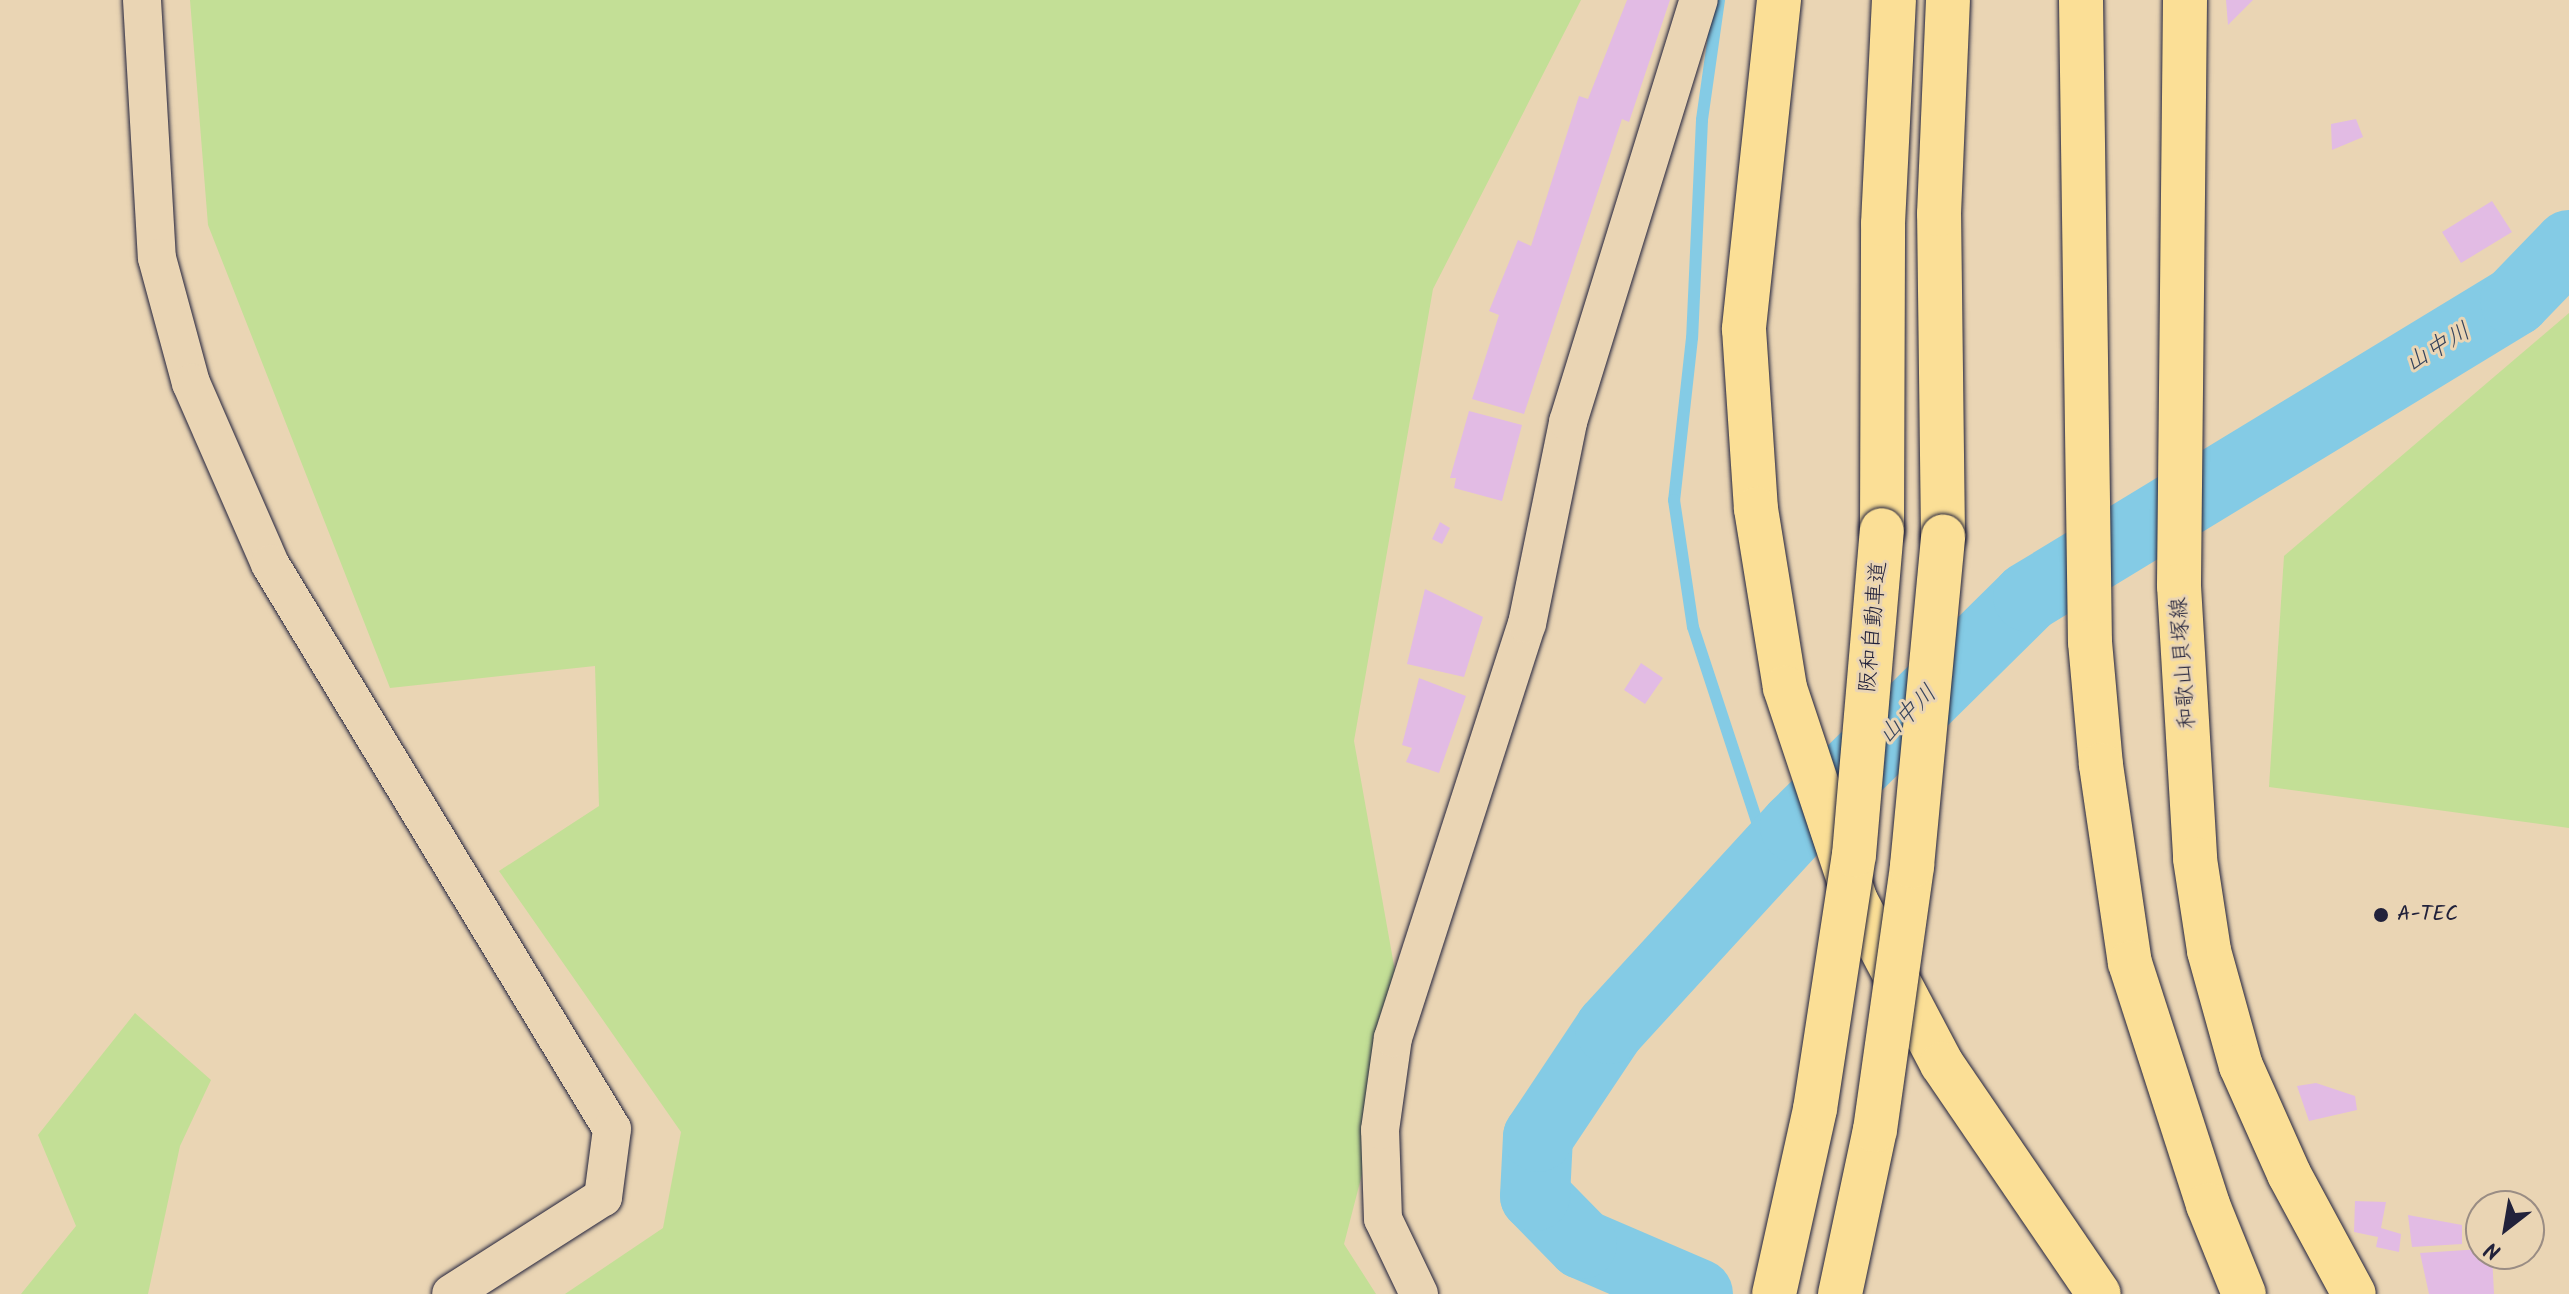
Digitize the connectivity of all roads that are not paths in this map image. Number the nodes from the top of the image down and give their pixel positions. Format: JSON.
{"nodes":[{"id":1,"x":142,"y":0,"type":"edge"},
{"id":2,"x":1699,"y":0,"type":"edge"},
{"id":3,"x":1779,"y":0,"type":"edge"},
{"id":4,"x":1894,"y":0,"type":"edge"},
{"id":5,"x":1948,"y":0,"type":"edge"},
{"id":6,"x":2081,"y":0,"type":"edge"},
{"id":7,"x":2185,"y":0,"type":"edge"},
{"id":8,"x":451,"y":1294,"type":"edge"},
{"id":9,"x":1419,"y":1294,"type":"edge"},
{"id":10,"x":1774,"y":1294,"type":"edge"},
{"id":11,"x":1840,"y":1294,"type":"edge"},
{"id":12,"x":2099,"y":1294,"type":"edge"},
{"id":13,"x":2244,"y":1294,"type":"edge"},
{"id":14,"x":2354,"y":1294,"type":"edge"}],
"edges":[{"from":1,"to":8,"type":"street"},
{"from":2,"to":9,"type":"street"},
{"from":3,"to":12,"type":"main road","bridge":true},
{"from":4,"to":10,"type":"main road","name":"阪和自動車道","bridge":true},
{"from":5,"to":11,"type":"main road","bridge":true},
{"from":6,"to":13,"type":"main road"},
{"from":7,"to":14,"type":"main road","name":"和歌山貝塚線"}]}
